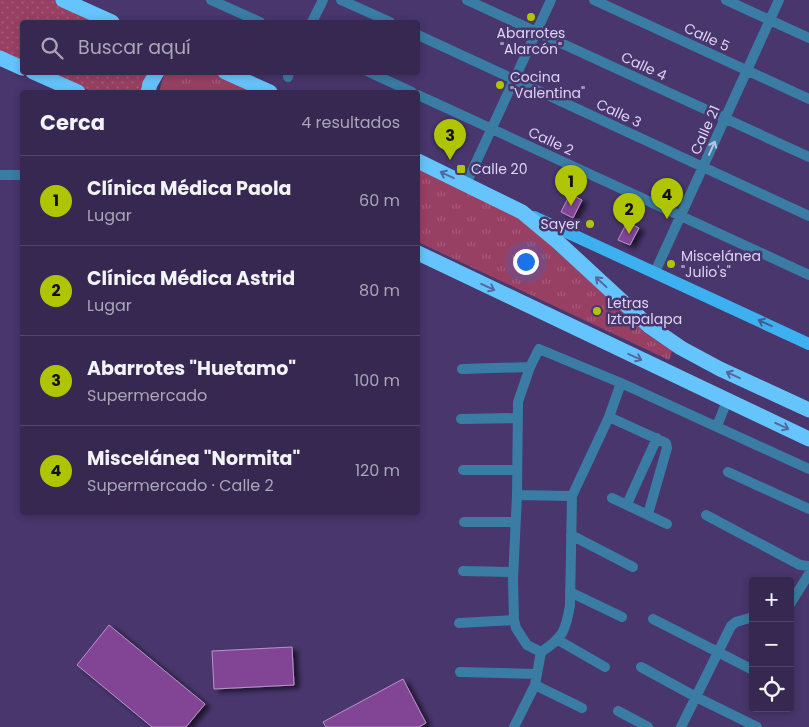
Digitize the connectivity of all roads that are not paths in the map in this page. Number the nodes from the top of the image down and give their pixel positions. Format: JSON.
{"nodes":[{"id":1,"x":62,"y":0,"type":"edge"},
{"id":2,"x":211,"y":0,"type":"edge"},
{"id":3,"x":323,"y":0,"type":"edge"},
{"id":4,"x":342,"y":0,"type":"edge"},
{"id":5,"x":467,"y":0,"type":"edge"},
{"id":6,"x":551,"y":0,"type":"edge"},
{"id":7,"x":594,"y":0,"type":"edge"},
{"id":8,"x":726,"y":0,"type":"edge"},
{"id":9,"x":779,"y":0,"type":"edge"},
{"id":10,"x":107,"y":20,"type":"edge"},
{"id":11,"x":256,"y":20,"type":"edge"},
{"id":12,"x":313,"y":20,"type":"edge"},
{"id":13,"x":386,"y":20,"type":"edge"},
{"id":14,"x":770,"y":20,"type":"junction"},
{"id":15,"x":536,"y":32,"type":"junction"},
{"id":16,"x":420,"y":36,"type":"edge"},
{"id":17,"x":809,"y":38,"type":"edge"},
{"id":18,"x":0,"y":58,"type":"edge"},
{"id":19,"x":20,"y":67,"type":"edge"},
{"id":20,"x":747,"y":70,"type":"junction"},
{"id":21,"x":40,"y":75,"type":"edge"},
{"id":22,"x":155,"y":75,"type":"edge"},
{"id":23,"x":232,"y":75,"type":"edge"},
{"id":24,"x":375,"y":75,"type":"edge"},
{"id":25,"x":514,"y":80,"type":"junction"},
{"id":26,"x":74,"y":90,"type":"edge"},
{"id":27,"x":148,"y":90,"type":"edge"},
{"id":28,"x":266,"y":90,"type":"edge"},
{"id":29,"x":408,"y":90,"type":"edge"},
{"id":30,"x":420,"y":96,"type":"edge"},
{"id":31,"x":809,"y":99,"type":"edge"},
{"id":32,"x":725,"y":118,"type":"junction"},
{"id":33,"x":492,"y":129,"type":"junction"},
{"id":34,"x":809,"y":157,"type":"edge"},
{"id":35,"x":420,"y":162,"type":"edge"},
{"id":36,"x":703,"y":167,"type":"junction"},
{"id":37,"x":0,"y":175,"type":"edge"},
{"id":38,"x":20,"y":175,"type":"edge"},
{"id":39,"x":466,"y":184,"type":"junction"},
{"id":40,"x":522,"y":212,"type":"junction"},
{"id":41,"x":681,"y":216,"type":"junction"},
{"id":42,"x":809,"y":216,"type":"edge"},
{"id":43,"x":420,"y":254,"type":"edge"},
{"id":44,"x":655,"y":272,"type":"junction"},
{"id":45,"x":809,"y":275,"type":"edge"},
{"id":46,"x":809,"y":344,"type":"edge"},
{"id":47,"x":530,"y":367,"type":"junction"},
{"id":48,"x":462,"y":369,"type":"dead end"},
{"id":49,"x":621,"y":383,"type":"junction"},
{"id":50,"x":728,"y":400,"type":"junction"},
{"id":51,"x":809,"y":410,"type":"edge"},
{"id":52,"x":609,"y":417,"type":"junction"},
{"id":53,"x":517,"y":418,"type":"junction"},
{"id":54,"x":461,"y":419,"type":"dead end"},
{"id":55,"x":717,"y":426,"type":"junction"},
{"id":56,"x":657,"y":438,"type":"junction"},
{"id":57,"x":809,"y":439,"type":"edge"},
{"id":58,"x":809,"y":469,"type":"edge"},
{"id":59,"x":463,"y":470,"type":"dead end"},
{"id":60,"x":516,"y":470,"type":"junction"},
{"id":61,"x":728,"y":472,"type":"dead end"},
{"id":62,"x":517,"y":495,"type":"junction"},
{"id":63,"x":572,"y":496,"type":"junction"},
{"id":64,"x":612,"y":498,"type":"dead end"},
{"id":65,"x":627,"y":504,"type":"junction"},
{"id":66,"x":809,"y":509,"type":"edge"},
{"id":67,"x":648,"y":514,"type":"junction"},
{"id":68,"x":706,"y":515,"type":"dead end"},
{"id":69,"x":464,"y":522,"type":"dead end"},
{"id":70,"x":515,"y":522,"type":"junction"},
{"id":71,"x":667,"y":524,"type":"dead end"},
{"id":72,"x":571,"y":535,"type":"junction"},
{"id":73,"x":809,"y":566,"type":"edge"},
{"id":74,"x":633,"y":567,"type":"dead end"},
{"id":75,"x":463,"y":571,"type":"dead end"},
{"id":76,"x":513,"y":572,"type":"junction"},
{"id":77,"x":809,"y":574,"type":"edge"},
{"id":78,"x":570,"y":592,"type":"junction"},
{"id":79,"x":794,"y":598,"type":"edge"},
{"id":80,"x":622,"y":617,"type":"dead end"},
{"id":81,"x":749,"y":618,"type":"edge"},
{"id":82,"x":653,"y":619,"type":"dead end"},
{"id":83,"x":514,"y":620,"type":"junction"},
{"id":84,"x":460,"y":623,"type":"dead end"},
{"id":85,"x":558,"y":640,"type":"junction"},
{"id":86,"x":541,"y":652,"type":"junction"},
{"id":87,"x":718,"y":652,"type":"junction"},
{"id":88,"x":605,"y":667,"type":"dead end"},
{"id":89,"x":641,"y":667,"type":"dead end"},
{"id":90,"x":749,"y":668,"type":"edge"},
{"id":91,"x":460,"y":672,"type":"dead end"},
{"id":92,"x":537,"y":674,"type":"junction"},
{"id":93,"x":535,"y":685,"type":"junction"},
{"id":94,"x":696,"y":697,"type":"junction"},
{"id":95,"x":582,"y":708,"type":"dead end"},
{"id":96,"x":618,"y":711,"type":"dead end"},
{"id":97,"x":514,"y":727,"type":"edge"},
{"id":98,"x":648,"y":727,"type":"edge"},
{"id":99,"x":681,"y":727,"type":"edge"},
{"id":100,"x":757,"y":727,"type":"edge"}],
"edges":[{"from":1,"to":10,"type":"highway"},
{"from":2,"to":11,"type":"street"},
{"from":3,"to":12,"type":"street"},
{"from":4,"to":13,"type":"street"},
{"from":5,"to":15,"type":"street","name":"Calle 4"},
{"from":6,"to":15,"type":"street"},
{"from":7,"to":20,"type":"street","name":"Calle 5"},
{"from":8,"to":14,"type":"street"},
{"from":9,"to":14,"type":"street","name":"Calle 21"},
{"from":14,"to":17,"type":"street"},
{"from":14,"to":20,"type":"street","name":"Calle 21"},
{"from":15,"to":25,"type":"street"},
{"from":15,"to":32,"type":"street","name":"Calle 4"},
{"from":16,"to":25,"type":"street","name":"Calle 3"},
{"from":18,"to":19,"type":"highway"},
{"from":20,"to":31,"type":"street","name":"Calle 5"},
{"from":20,"to":32,"type":"street","name":"Calle 21"},
{"from":21,"to":26,"type":"highway"},
{"from":22,"to":27,"type":"highway"},
{"from":23,"to":28,"type":"highway"},
{"from":24,"to":29,"type":"street"},
{"from":25,"to":33,"type":"street"},
{"from":25,"to":36,"type":"street","name":"Calle 3"},
{"from":30,"to":33,"type":"street","name":"Calle 2"},
{"from":32,"to":34,"type":"street","name":"Calle 4"},
{"from":36,"to":32,"type":"street","name":"Calle 21","one_way":true},
{"from":33,"to":39,"type":"street"},
{"from":33,"to":41,"type":"street","name":"Calle 2"},
{"from":39,"to":35,"type":"highway","one_way":true},
{"from":36,"to":41,"type":"street","name":"Calle 21"},
{"from":36,"to":42,"type":"street","name":"Calle 3"},
{"from":37,"to":38,"type":"street"},
{"from":39,"to":40,"type":"highway"},
{"from":40,"to":44,"type":"main road"},
{"from":51,"to":40,"type":"highway","one_way":true},
{"from":41,"to":44,"type":"street","name":"Calle 21"},
{"from":41,"to":45,"type":"street","name":"Calle 2"},
{"from":43,"to":50,"type":"highway","one_way":true},
{"from":46,"to":44,"type":"main road","one_way":true},
{"from":47,"to":48,"type":"street"},
{"from":47,"to":49,"type":"street"},
{"from":47,"to":53,"type":"street"},
{"from":49,"to":52,"type":"street"},
{"from":49,"to":55,"type":"street"},
{"from":50,"to":55,"type":"street"},
{"from":50,"to":57,"type":"highway","one_way":true},
{"from":52,"to":56,"type":"street"},
{"from":52,"to":63,"type":"street"},
{"from":53,"to":54,"type":"street"},
{"from":53,"to":60,"type":"street"},
{"from":55,"to":58,"type":"street"},
{"from":56,"to":65,"type":"street"},
{"from":56,"to":67,"type":"street"},
{"from":59,"to":60,"type":"street"},
{"from":60,"to":62,"type":"street"},
{"from":61,"to":66,"type":"street"},
{"from":62,"to":63,"type":"street"},
{"from":62,"to":70,"type":"street"},
{"from":63,"to":72,"type":"street"},
{"from":64,"to":65,"type":"street"},
{"from":65,"to":67,"type":"street"},
{"from":67,"to":71,"type":"street"},
{"from":68,"to":73,"type":"street"},
{"from":69,"to":70,"type":"street"},
{"from":70,"to":76,"type":"street"},
{"from":72,"to":74,"type":"street"},
{"from":72,"to":78,"type":"street"},
{"from":75,"to":76,"type":"street"},
{"from":76,"to":83,"type":"street"},
{"from":77,"to":79,"type":"street"},
{"from":78,"to":80,"type":"street"},
{"from":78,"to":85,"type":"street"},
{"from":81,"to":87,"type":"street"},
{"from":82,"to":87,"type":"street"},
{"from":83,"to":84,"type":"street"},
{"from":83,"to":86,"type":"street"},
{"from":85,"to":86,"type":"street"},
{"from":85,"to":88,"type":"street"},
{"from":86,"to":92,"type":"street"},
{"from":87,"to":90,"type":"street"},
{"from":87,"to":94,"type":"street"},
{"from":89,"to":94,"type":"street"},
{"from":91,"to":92,"type":"street"},
{"from":92,"to":93,"type":"street"},
{"from":93,"to":95,"type":"street"},
{"from":93,"to":97,"type":"street"},
{"from":94,"to":99,"type":"street"},
{"from":94,"to":100,"type":"street"},
{"from":96,"to":98,"type":"street"}]}
